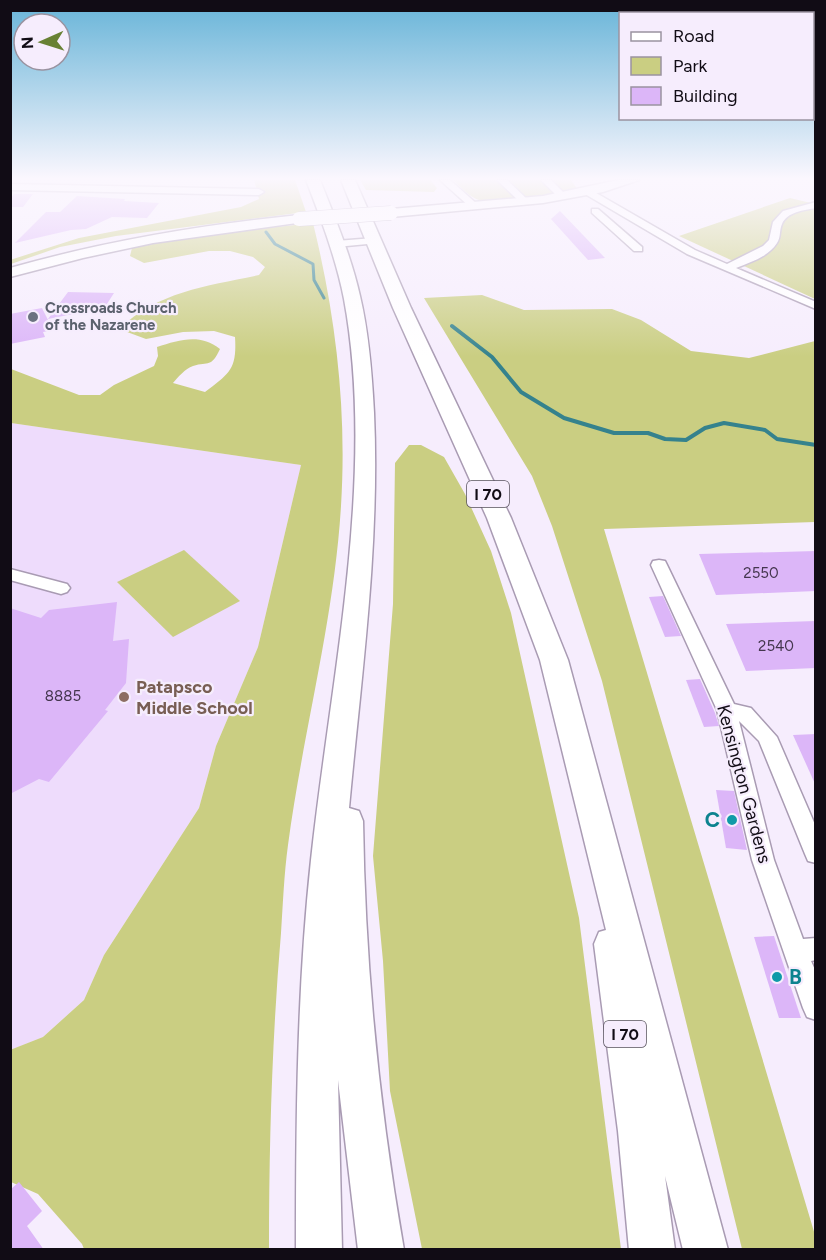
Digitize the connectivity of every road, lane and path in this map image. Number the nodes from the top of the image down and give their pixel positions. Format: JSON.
{"nodes":[{"id":1,"x":146,"y":239,"type":"edge"},
{"id":2,"x":334,"y":239,"type":"edge"},
{"id":3,"x":627,"y":239,"type":"edge"},
{"id":4,"x":666,"y":239,"type":"edge"},
{"id":5,"x":775,"y":239,"type":"edge"},
{"id":6,"x":374,"y":241,"type":"joint"},
{"id":7,"x":336,"y":244,"type":"junction"},
{"id":8,"x":638,"y":249,"type":"dead end"},
{"id":9,"x":725,"y":267,"type":"junction"},
{"id":10,"x":10,"y":273,"type":"edge"},
{"id":11,"x":816,"y":306,"type":"edge"},
{"id":12,"x":659,"y":565,"type":"dead end"},
{"id":13,"x":10,"y":574,"type":"edge"},
{"id":14,"x":61,"y":588,"type":"dead end"},
{"id":15,"x":350,"y":655,"type":"junction"},
{"id":16,"x":727,"y":710,"type":"junction"},
{"id":17,"x":595,"y":820,"type":"junction"},
{"id":18,"x":816,"y":854,"type":"edge"},
{"id":19,"x":806,"y":950,"type":"edge"},
{"id":20,"x":816,"y":1008,"type":"edge"},
{"id":21,"x":319,"y":1250,"type":"edge"},
{"id":22,"x":381,"y":1250,"type":"edge"},
{"id":23,"x":652,"y":1250,"type":"edge"},
{"id":24,"x":706,"y":1250,"type":"edge"}],
"edges":[{"from":1,"to":10,"type":"main road","bridge":true},
{"from":2,"to":7,"type":"highway"},
{"from":3,"to":8,"type":"street"},
{"from":4,"to":9,"type":"street"},
{"from":5,"to":9,"type":"street"},
{"from":6,"to":7,"type":"street"},
{"from":6,"to":17,"type":"highway","number":"I 70"},
{"from":7,"to":15,"type":"highway"},
{"from":9,"to":11,"type":"street"},
{"from":12,"to":16,"type":"street","name":"Kensington Gardens"},
{"from":13,"to":14,"type":"street"},
{"from":15,"to":21,"type":"highway"},
{"from":15,"to":22,"type":"highway"},
{"from":16,"to":18,"type":"street"},
{"from":16,"to":19,"type":"street","name":"Kensington Gardens"},
{"from":17,"to":23,"type":"highway","number":"I 70"},
{"from":17,"to":24,"type":"highway"},
{"from":19,"to":20,"type":"street","name":"Kensington Gardens"}]}
